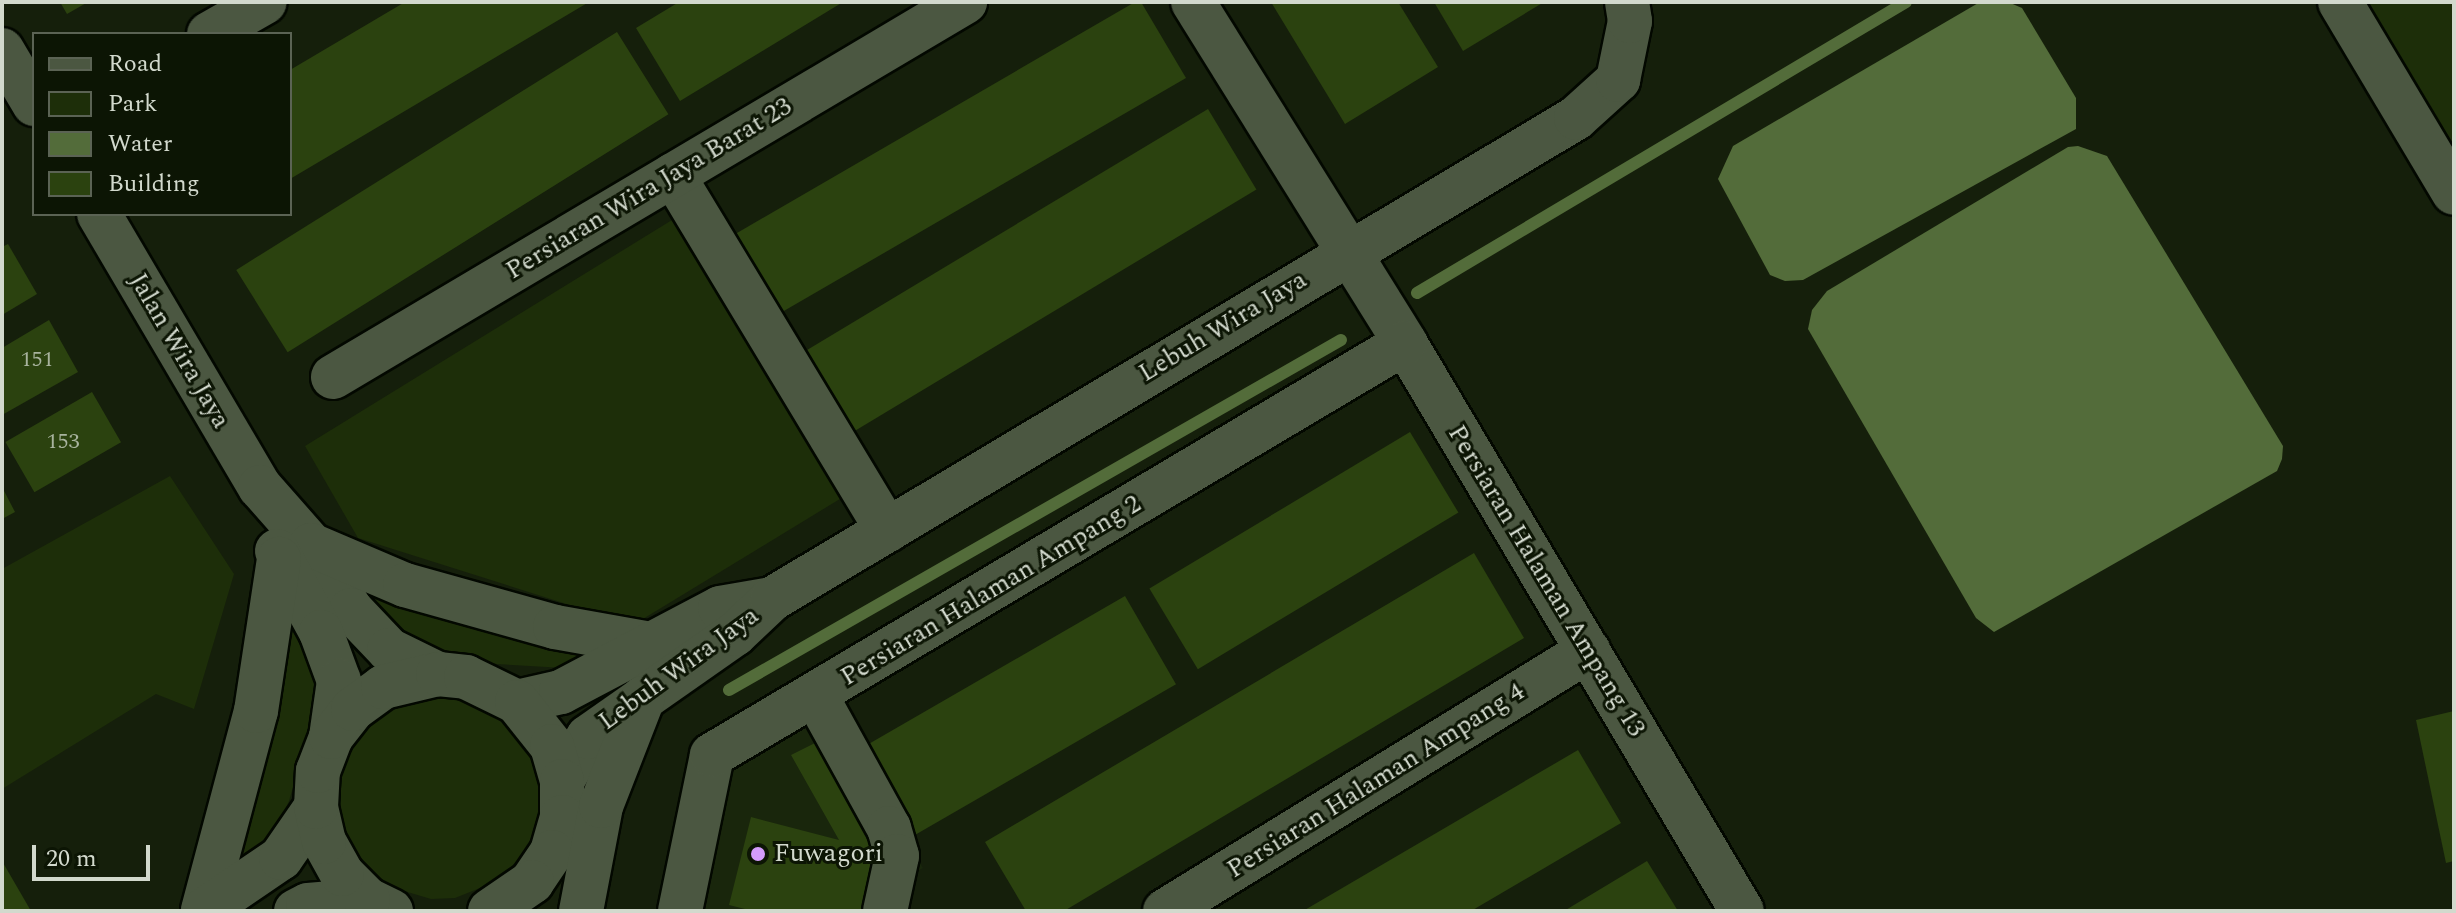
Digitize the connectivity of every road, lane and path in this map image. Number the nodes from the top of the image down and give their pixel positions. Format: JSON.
{"nodes":[{"id":1,"x":265,"y":2,"type":"edge"},
{"id":2,"x":965,"y":2,"type":"edge"},
{"id":3,"x":1193,"y":2,"type":"edge"},
{"id":4,"x":2340,"y":2,"type":"edge"},
{"id":5,"x":1629,"y":12,"type":"edge"},
{"id":6,"x":212,"y":32,"type":"edge"},
{"id":7,"x":2,"y":50,"type":"edge"},
{"id":8,"x":32,"y":101,"type":"edge"},
{"id":9,"x":673,"y":175,"type":"junction"},
{"id":10,"x":2454,"y":193,"type":"edge"},
{"id":11,"x":100,"y":216,"type":"edge"},
{"id":12,"x":1349,"y":251,"type":"junction"},
{"id":13,"x":1405,"y":343,"type":"junction"},
{"id":14,"x":333,"y":377,"type":"dead end"},
{"id":15,"x":887,"y":530,"type":"junction"},
{"id":16,"x":295,"y":552,"type":"junction"},
{"id":17,"x":772,"y":599,"type":"junction"},
{"id":18,"x":650,"y":644,"type":"junction"},
{"id":19,"x":1588,"y":651,"type":"junction"},
{"id":20,"x":438,"y":674,"type":"junction"},
{"id":21,"x":644,"y":696,"type":"junction"},
{"id":22,"x":816,"y":696,"type":"junction"},
{"id":23,"x":517,"y":702,"type":"junction"},
{"id":24,"x":331,"y":737,"type":"junction"},
{"id":25,"x":562,"y":781,"type":"junction"},
{"id":26,"x":316,"y":807,"type":"junction"},
{"id":27,"x":537,"y":896,"type":"edge"},
{"id":28,"x":379,"y":905,"type":"edge"},
{"id":29,"x":203,"y":911,"type":"edge"},
{"id":30,"x":296,"y":911,"type":"edge"},
{"id":31,"x":490,"y":911,"type":"edge"},
{"id":32,"x":581,"y":911,"type":"edge"},
{"id":33,"x":680,"y":911,"type":"edge"},
{"id":34,"x":885,"y":911,"type":"edge"},
{"id":35,"x":1165,"y":911,"type":"edge"},
{"id":36,"x":1742,"y":911,"type":"edge"}],
"edges":[{"from":1,"to":6,"type":"street"},
{"from":2,"to":9,"type":"street","name":"Persiaran Wira Jaya Barat 23"},
{"from":3,"to":12,"type":"street","name":"Persiaran Halaman Ampang 13"},
{"from":4,"to":10,"type":"street"},
{"from":5,"to":12,"type":"street","name":"Lebuh Wira Jaya"},
{"from":7,"to":8,"type":"street"},
{"from":9,"to":14,"type":"street","name":"Persiaran Wira Jaya Barat 23"},
{"from":9,"to":15,"type":"street"},
{"from":11,"to":16,"type":"street","name":"Jalan Wira Jaya"},
{"from":12,"to":13,"type":"street","name":"Persiaran Halaman Ampang 13"},
{"from":12,"to":15,"type":"street","name":"Lebuh Wira Jaya"},
{"from":13,"to":19,"type":"street","name":"Persiaran Halaman Ampang 13"},
{"from":13,"to":22,"type":"street","name":"Persiaran Halaman Ampang 2"},
{"from":15,"to":17,"type":"street","name":"Lebuh Wira Jaya"},
{"from":16,"to":18,"type":"street"},
{"from":16,"to":20,"type":"street","name":"Jalan Wira Jaya"},
{"from":16,"to":24,"type":"street","name":"Jalan Wira Jaya"},
{"from":16,"to":29,"type":"street"},
{"from":17,"to":18,"type":"street","name":"Lebuh Wira Jaya"},
{"from":17,"to":21,"type":"street","name":"Lebuh Wira Jaya"},
{"from":18,"to":23,"type":"street","name":"Lebuh Wira Jaya"},
{"from":19,"to":35,"type":"street","name":"Persiaran Halaman Ampang 4"},
{"from":19,"to":36,"type":"street","name":"Persiaran Halaman Ampang 13"},
{"from":20,"to":23,"type":"street"},
{"from":20,"to":24,"type":"street"},
{"from":21,"to":25,"type":"street","name":"Lebuh Wira Jaya"},
{"from":21,"to":32,"type":"street"},
{"from":22,"to":33,"type":"street","name":"Persiaran Halaman Ampang 2"},
{"from":22,"to":34,"type":"street"},
{"from":23,"to":25,"type":"street"},
{"from":24,"to":26,"type":"street"},
{"from":25,"to":27,"type":"street"},
{"from":26,"to":28,"type":"street"},
{"from":26,"to":29,"type":"street"},
{"from":27,"to":31,"type":"street"},
{"from":28,"to":30,"type":"street"}]}
